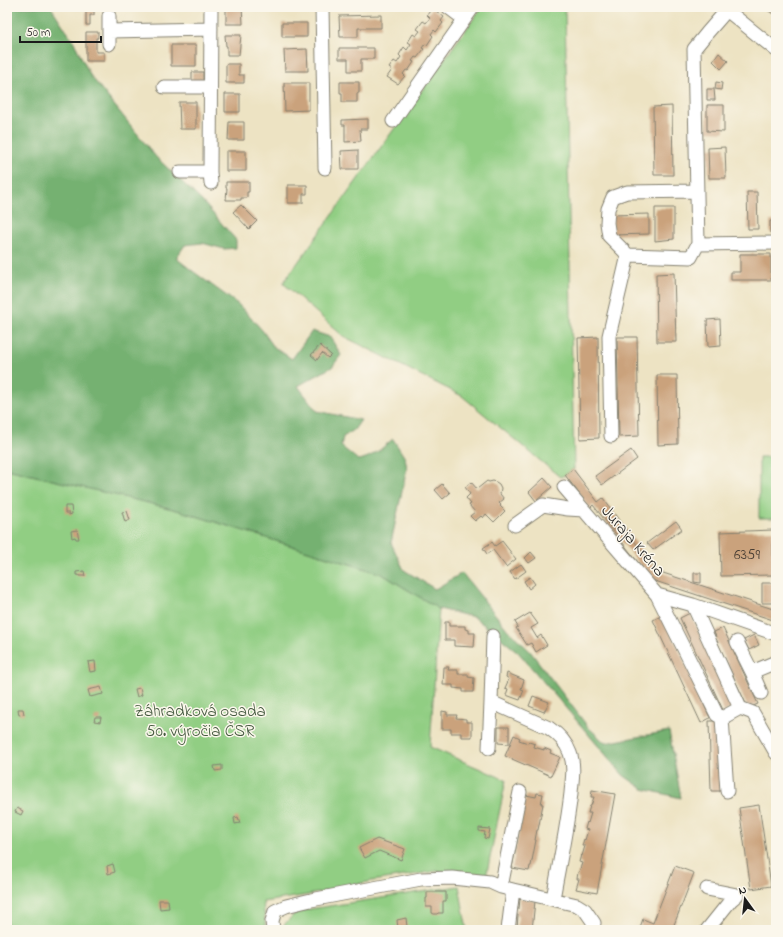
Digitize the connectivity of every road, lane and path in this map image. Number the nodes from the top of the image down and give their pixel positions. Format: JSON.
{"nodes":[{"id":1,"x":210,"y":7,"type":"edge"},
{"id":2,"x":322,"y":7,"type":"edge"},
{"id":3,"x":448,"y":7,"type":"edge"},
{"id":4,"x":473,"y":7,"type":"edge"},
{"id":5,"x":725,"y":9,"type":"edge"},
{"id":6,"x":109,"y":16,"type":"dead end"},
{"id":7,"x":464,"y":19,"type":"junction"},
{"id":8,"x":210,"y":29,"type":"junction"},
{"id":9,"x":109,"y":31,"type":"junction"},
{"id":10,"x":109,"y":44,"type":"dead end"},
{"id":11,"x":776,"y":50,"type":"edge"},
{"id":12,"x":164,"y":87,"type":"dead end"},
{"id":13,"x":210,"y":87,"type":"junction"},
{"id":14,"x":393,"y":121,"type":"dead end"},
{"id":15,"x":325,"y":168,"type":"dead end"},
{"id":16,"x":180,"y":172,"type":"dead end"},
{"id":17,"x":697,"y":191,"type":"junction"},
{"id":18,"x":776,"y":243,"type":"edge"},
{"id":19,"x":698,"y":244,"type":"junction"},
{"id":20,"x":628,"y":255,"type":"junction"},
{"id":21,"x":611,"y":436,"type":"dead end"},
{"id":22,"x":564,"y":487,"type":"dead end"},
{"id":23,"x":584,"y":510,"type":"junction"},
{"id":24,"x":516,"y":525,"type":"dead end"},
{"id":25,"x":657,"y":595,"type":"junction"},
{"id":26,"x":693,"y":604,"type":"junction"},
{"id":27,"x":776,"y":634,"type":"edge"},
{"id":28,"x":493,"y":636,"type":"dead end"},
{"id":29,"x":737,"y":642,"type":"dead end"},
{"id":30,"x":776,"y":662,"type":"edge"},
{"id":31,"x":752,"y":672,"type":"junction"},
{"id":32,"x":761,"y":693,"type":"dead end"},
{"id":33,"x":491,"y":702,"type":"junction"},
{"id":34,"x":740,"y":708,"type":"junction"},
{"id":35,"x":722,"y":718,"type":"junction"},
{"id":36,"x":489,"y":748,"type":"dead end"},
{"id":37,"x":776,"y":753,"type":"edge"},
{"id":38,"x":727,"y":791,"type":"dead end"},
{"id":39,"x":520,"y":792,"type":"dead end"},
{"id":40,"x":507,"y":888,"type":"junction"},
{"id":41,"x":707,"y":889,"type":"dead end"},
{"id":42,"x":552,"y":899,"type":"junction"},
{"id":43,"x":272,"y":930,"type":"edge"},
{"id":44,"x":508,"y":930,"type":"edge"},
{"id":45,"x":592,"y":930,"type":"edge"},
{"id":46,"x":707,"y":930,"type":"edge"}],
"edges":[{"from":1,"to":8,"type":"street"},
{"from":2,"to":15,"type":"street"},
{"from":3,"to":7,"type":"street"},
{"from":4,"to":7,"type":"street"},
{"from":5,"to":11,"type":"street"},
{"from":5,"to":17,"type":"street"},
{"from":6,"to":9,"type":"street"},
{"from":7,"to":14,"type":"street"},
{"from":8,"to":9,"type":"street"},
{"from":8,"to":13,"type":"street"},
{"from":9,"to":10,"type":"street"},
{"from":12,"to":13,"type":"street"},
{"from":13,"to":16,"type":"street"},
{"from":17,"to":19,"type":"street"},
{"from":17,"to":20,"type":"street"},
{"from":18,"to":19,"type":"street"},
{"from":19,"to":20,"type":"street"},
{"from":20,"to":21,"type":"street"},
{"from":22,"to":23,"type":"street","name":"Juraja Kréna"},
{"from":23,"to":24,"type":"street"},
{"from":23,"to":25,"type":"street","name":"Juraja Kréna"},
{"from":25,"to":26,"type":"street","name":"Juraja Kréna"},
{"from":25,"to":35,"type":"street"},
{"from":26,"to":27,"type":"street","name":"Juraja Kréna"},
{"from":26,"to":34,"type":"street"},
{"from":28,"to":33,"type":"street"},
{"from":29,"to":31,"type":"street"},
{"from":30,"to":31,"type":"street"},
{"from":31,"to":32,"type":"street"},
{"from":33,"to":36,"type":"street"},
{"from":33,"to":42,"type":"street"},
{"from":34,"to":35,"type":"street"},
{"from":34,"to":37,"type":"street"},
{"from":35,"to":38,"type":"street"},
{"from":39,"to":40,"type":"street"},
{"from":40,"to":42,"type":"street"},
{"from":40,"to":43,"type":"street"},
{"from":40,"to":44,"type":"street"},
{"from":41,"to":46,"type":"street"},
{"from":42,"to":45,"type":"street"}]}
